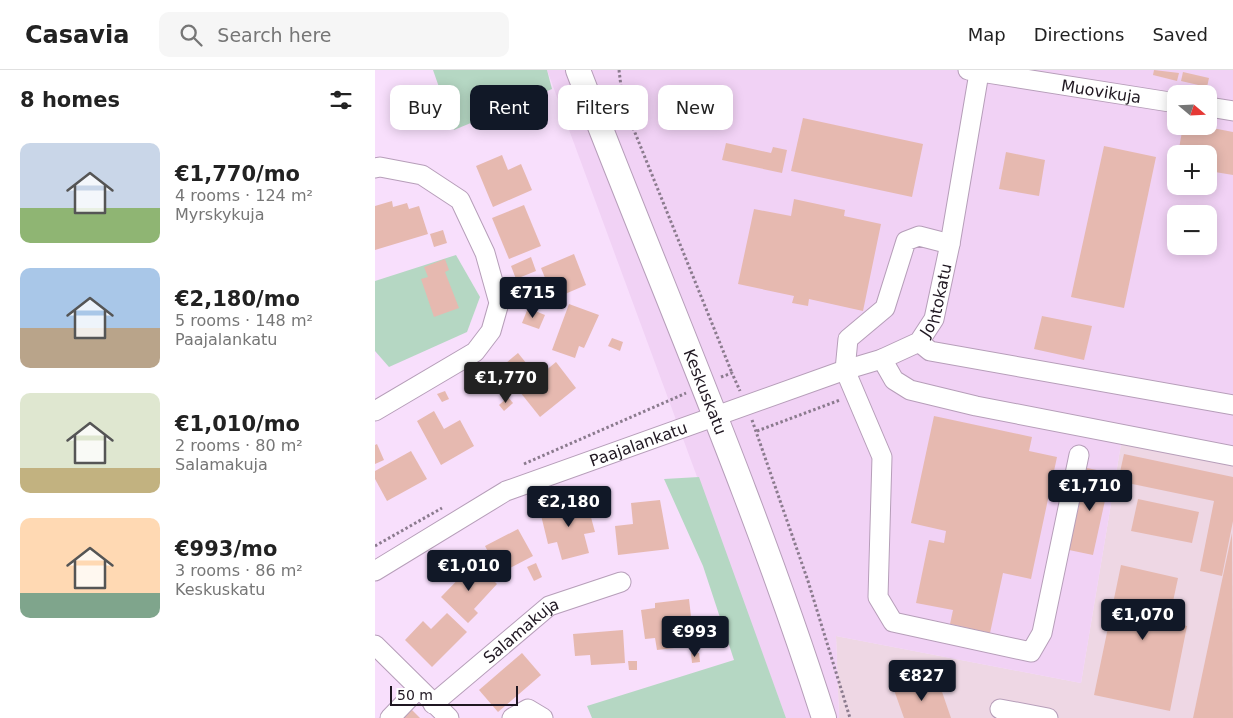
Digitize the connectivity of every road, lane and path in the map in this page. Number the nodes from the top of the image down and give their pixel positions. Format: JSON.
{"nodes":[{"id":1,"x":578,"y":70,"type":"edge"},
{"id":2,"x":619,"y":70,"type":"edge"},
{"id":3,"x":973,"y":71,"type":"edge"},
{"id":4,"x":1167,"y":101,"type":"edge"},
{"id":5,"x":1217,"y":109,"type":"edge"},
{"id":6,"x":1233,"y":111,"type":"edge"},
{"id":7,"x":375,"y":168,"type":"edge"},
{"id":8,"x":950,"y":244,"type":"junction"},
{"id":9,"x":919,"y":342,"type":"junction"},
{"id":10,"x":882,"y":359,"type":"junction"},
{"id":11,"x":845,"y":370,"type":"junction"},
{"id":12,"x":732,"y":373,"type":"junction"},
{"id":13,"x":705,"y":385,"type":"junction"},
{"id":14,"x":1233,"y":405,"type":"edge"},
{"id":15,"x":746,"y":406,"type":"junction"},
{"id":16,"x":375,"y":412,"type":"edge"},
{"id":17,"x":716,"y":417,"type":"junction"},
{"id":18,"x":1079,"y":455,"type":"dead end"},
{"id":19,"x":1233,"y":456,"type":"edge"},
{"id":20,"x":521,"y":465,"type":"dead end"},
{"id":21,"x":443,"y":507,"type":"dead end"},
{"id":22,"x":375,"y":546,"type":"edge"},
{"id":23,"x":375,"y":571,"type":"edge"},
{"id":24,"x":621,"y":582,"type":"dead end"},
{"id":25,"x":375,"y":645,"type":"edge"},
{"id":26,"x":418,"y":689,"type":"junction"},
{"id":27,"x":433,"y":704,"type":"junction"},
{"id":28,"x":1000,"y":709,"type":"dead end"},
{"id":29,"x":390,"y":718,"type":"edge"},
{"id":30,"x":449,"y":718,"type":"edge"},
{"id":31,"x":512,"y":718,"type":"edge"},
{"id":32,"x":543,"y":718,"type":"edge"},
{"id":33,"x":824,"y":718,"type":"edge"},
{"id":34,"x":851,"y":718,"type":"edge"},
{"id":35,"x":1048,"y":718,"type":"edge"}],
"edges":[{"from":1,"to":13,"type":"main road","name":"Keskuskatu"},
{"from":2,"to":12,"type":"path"},
{"from":3,"to":4,"type":"street","name":"Muovikuja"},
{"from":3,"to":8,"type":"street","name":"Johtokatu"},
{"from":5,"to":6,"type":"street"},
{"from":7,"to":16,"type":"street"},
{"from":8,"to":9,"type":"street","name":"Johtokatu"},
{"from":8,"to":11,"type":"street"},
{"from":9,"to":10,"type":"street","name":"Johtokatu"},
{"from":9,"to":14,"type":"street"},
{"from":10,"to":11,"type":"street","name":"Johtokatu"},
{"from":10,"to":19,"type":"street"},
{"from":11,"to":15,"type":"street","name":"Johtokatu"},
{"from":11,"to":18,"type":"street"},
{"from":12,"to":13,"type":"path"},
{"from":12,"to":15,"type":"path"},
{"from":13,"to":17,"type":"main road","name":"Keskuskatu"},
{"from":13,"to":20,"type":"path"},
{"from":15,"to":17,"type":"street","name":"Johtokatu"},
{"from":15,"to":34,"type":"path"},
{"from":17,"to":23,"type":"street","name":"Paajalankatu"},
{"from":17,"to":33,"type":"main road","name":"Keskuskatu"},
{"from":21,"to":22,"type":"path"},
{"from":24,"to":27,"type":"street","name":"Salamakuja"},
{"from":25,"to":26,"type":"street"},
{"from":26,"to":27,"type":"street"},
{"from":26,"to":29,"type":"street"},
{"from":27,"to":30,"type":"street"},
{"from":28,"to":35,"type":"street"},
{"from":31,"to":32,"type":"street"}]}
